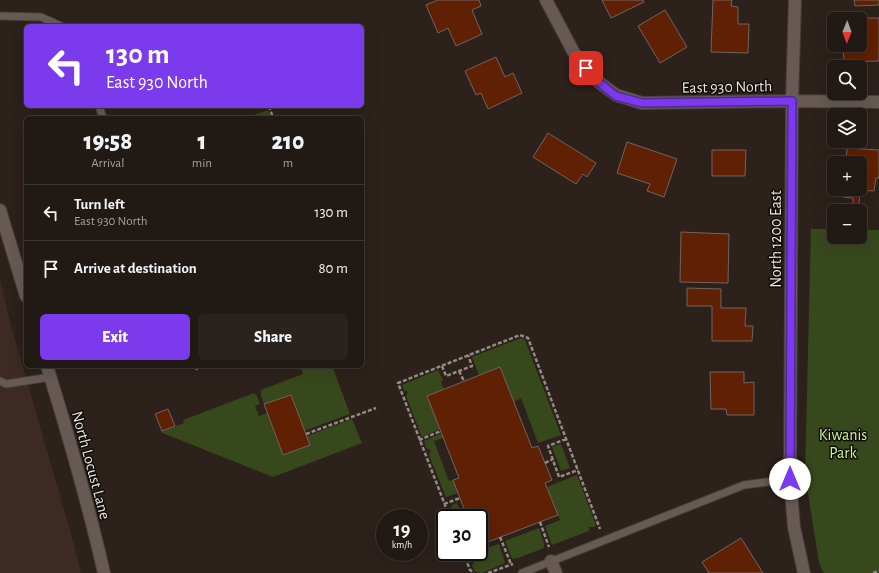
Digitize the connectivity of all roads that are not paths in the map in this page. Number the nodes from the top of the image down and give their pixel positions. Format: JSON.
{"nodes":[{"id":1,"x":546,"y":0,"type":"edge"},
{"id":2,"x":795,"y":0,"type":"edge"},
{"id":3,"x":0,"y":16,"type":"edge"},
{"id":4,"x":57,"y":24,"type":"edge"},
{"id":5,"x":792,"y":101,"type":"junction"},
{"id":6,"x":879,"y":102,"type":"edge"},
{"id":7,"x":0,"y":210,"type":"edge"},
{"id":8,"x":24,"y":289,"type":"edge"},
{"id":9,"x":49,"y":372,"type":"edge"},
{"id":10,"x":0,"y":381,"type":"edge"},
{"id":11,"x":790,"y":479,"type":"junction"},
{"id":12,"x":551,"y":555,"type":"junction"},
{"id":13,"x":104,"y":573,"type":"edge"},
{"id":14,"x":522,"y":573,"type":"edge"},
{"id":15,"x":556,"y":573,"type":"edge"},
{"id":16,"x":804,"y":573,"type":"edge"}],
"edges":[{"from":1,"to":5,"type":"street","name":"East 930 North"},
{"from":2,"to":5,"type":"street","name":"North 1200 East"},
{"from":3,"to":4,"type":"lane"},
{"from":5,"to":6,"type":"street","name":"East 930 North"},
{"from":5,"to":11,"type":"street","name":"North 1200 East"},
{"from":7,"to":8,"type":"street"},
{"from":9,"to":10,"type":"lane"},
{"from":9,"to":13,"type":"street","name":"North Locust Lane"},
{"from":11,"to":12,"type":"lane"},
{"from":11,"to":16,"type":"street","name":"North 1200 East"},
{"from":12,"to":14,"type":"lane"},
{"from":12,"to":15,"type":"street"}]}
